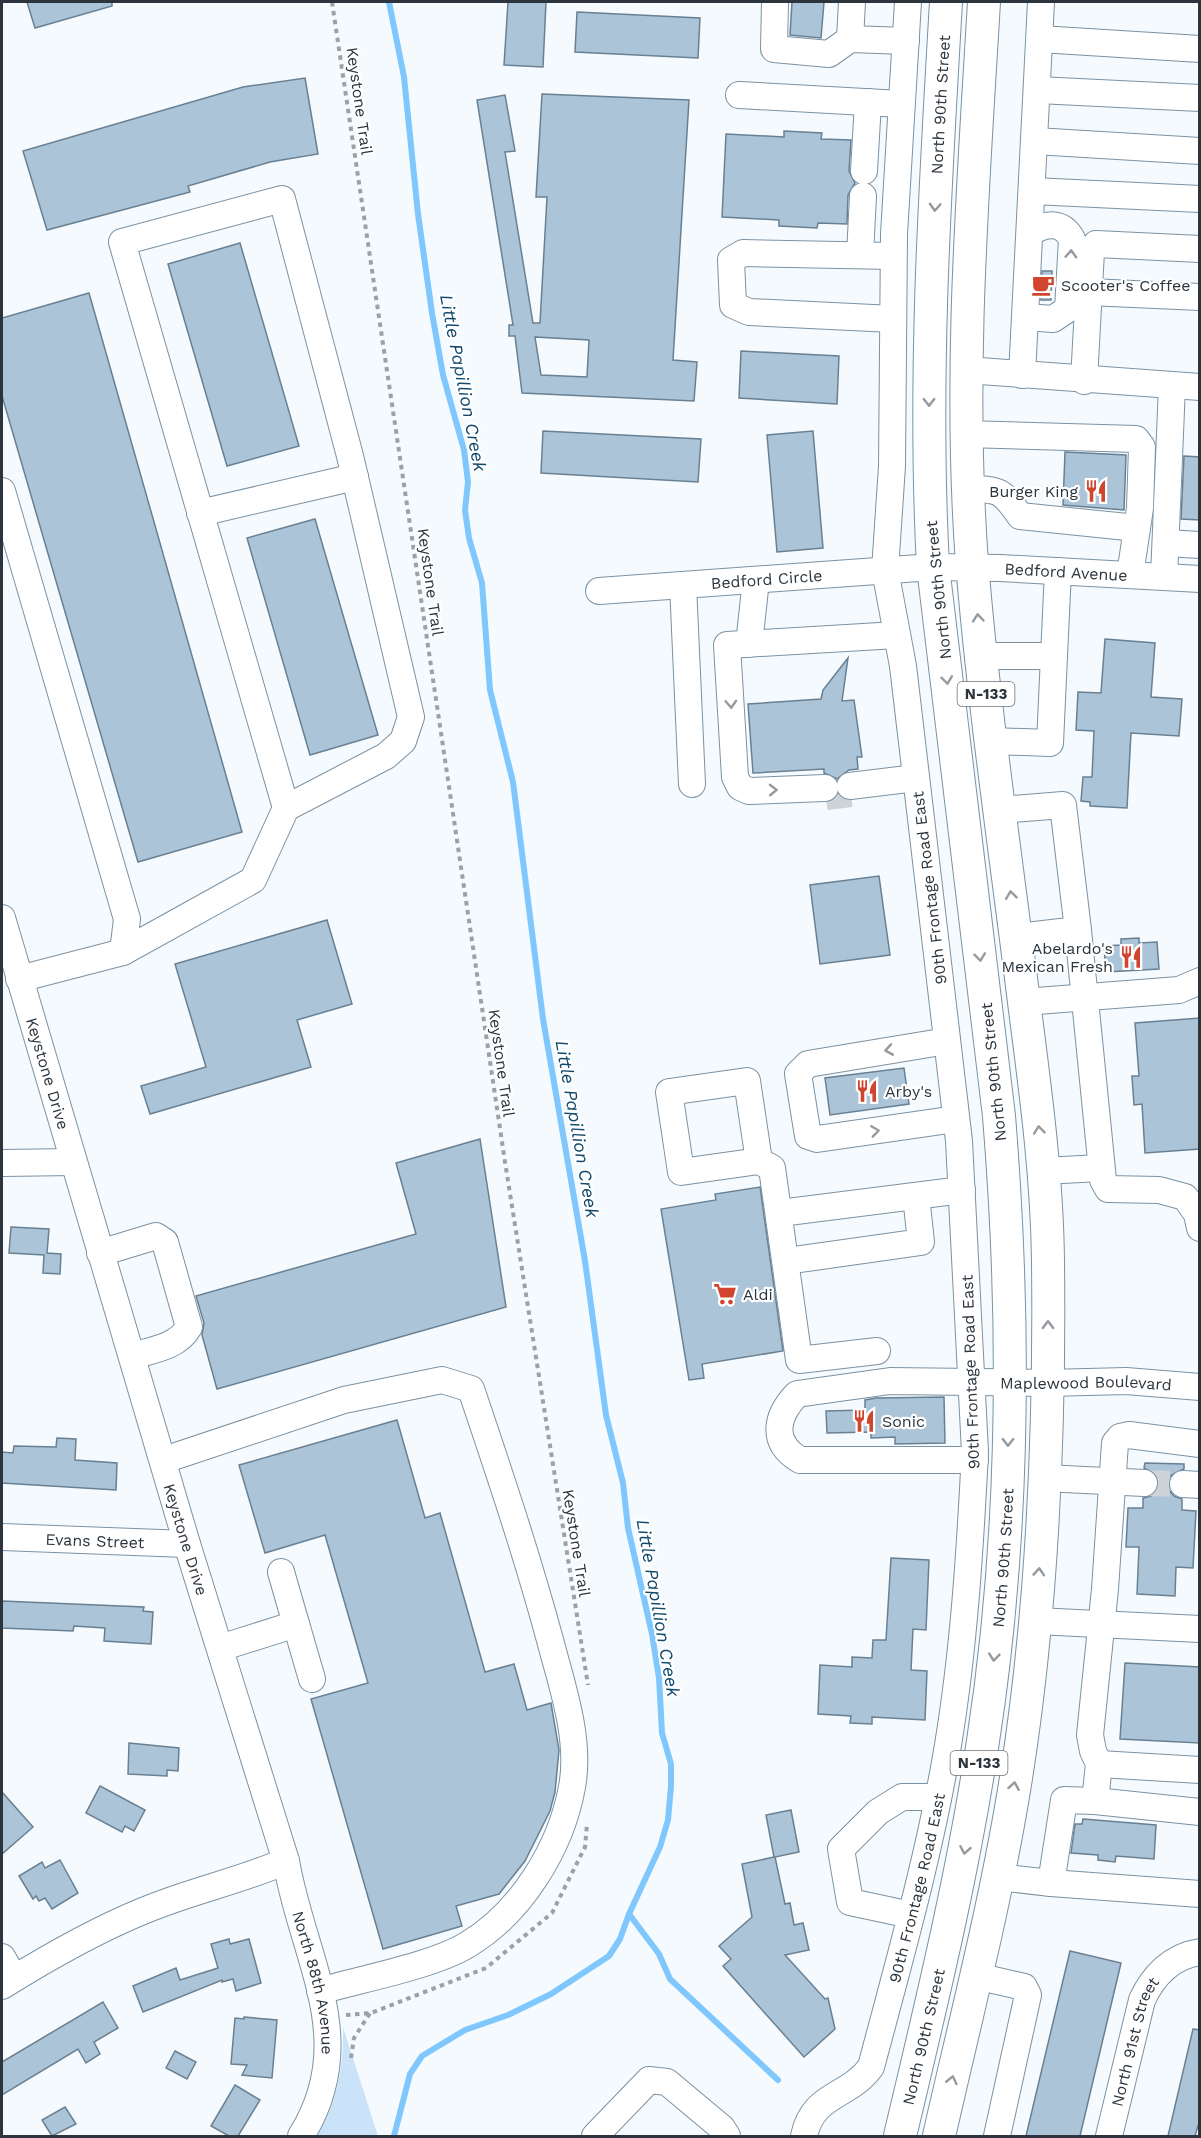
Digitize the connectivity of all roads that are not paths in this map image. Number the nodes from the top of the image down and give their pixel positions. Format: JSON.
{"nodes":[{"id":1,"x":775,"y":2,"type":"edge"},
{"id":2,"x":852,"y":2,"type":"edge"},
{"id":3,"x":908,"y":2,"type":"edge"},
{"id":4,"x":946,"y":2,"type":"edge"},
{"id":5,"x":984,"y":2,"type":"edge"},
{"id":6,"x":1041,"y":2,"type":"edge"},
{"id":7,"x":850,"y":39,"type":"junction"},
{"id":8,"x":1040,"y":39,"type":"junction"},
{"id":9,"x":906,"y":41,"type":"junction"},
{"id":10,"x":1200,"y":49,"type":"edge"},
{"id":11,"x":1038,"y":90,"type":"junction"},
{"id":12,"x":739,"y":95,"type":"dead end"},
{"id":13,"x":1200,"y":98,"type":"edge"},
{"id":14,"x":868,"y":102,"type":"junction"},
{"id":15,"x":901,"y":104,"type":"junction"},
{"id":16,"x":1035,"y":141,"type":"junction"},
{"id":17,"x":1200,"y":151,"type":"edge"},
{"id":18,"x":1033,"y":191,"type":"junction"},
{"id":19,"x":1200,"y":199,"type":"edge"},
{"id":20,"x":1031,"y":232,"type":"junction"},
{"id":21,"x":1200,"y":249,"type":"edge"},
{"id":22,"x":860,"y":255,"type":"junction"},
{"id":23,"x":893,"y":256,"type":"junction"},
{"id":24,"x":1089,"y":292,"type":"junction"},
{"id":25,"x":1200,"y":297,"type":"edge"},
{"id":26,"x":1026,"y":317,"type":"junction"},
{"id":27,"x":893,"y":319,"type":"junction"},
{"id":28,"x":966,"y":370,"type":"junction"},
{"id":29,"x":1022,"y":375,"type":"junction"},
{"id":30,"x":1084,"y":381,"type":"junction"},
{"id":31,"x":1172,"y":386,"type":"junction"},
{"id":32,"x":1200,"y":387,"type":"edge"},
{"id":33,"x":965,"y":434,"type":"junction"},
{"id":34,"x":355,"y":477,"type":"junction"},
{"id":35,"x":968,"y":489,"type":"junction"},
{"id":36,"x":2,"y":491,"type":"edge"},
{"id":37,"x":201,"y":513,"type":"junction"},
{"id":38,"x":1137,"y":528,"type":"junction"},
{"id":39,"x":1166,"y":543,"type":"junction"},
{"id":40,"x":1200,"y":545,"type":"edge"},
{"id":41,"x":933,"y":567,"type":"junction"},
{"id":42,"x":973,"y":567,"type":"junction"},
{"id":43,"x":885,"y":570,"type":"junction"},
{"id":44,"x":1058,"y":571,"type":"junction"},
{"id":45,"x":1130,"y":575,"type":"junction"},
{"id":46,"x":1164,"y":577,"type":"junction"},
{"id":47,"x":1200,"y":579,"type":"edge"},
{"id":48,"x":756,"y":580,"type":"junction"},
{"id":49,"x":683,"y":585,"type":"junction"},
{"id":50,"x":599,"y":591,"type":"dead end"},
{"id":51,"x":897,"y":635,"type":"junction"},
{"id":52,"x":738,"y":644,"type":"junction"},
{"id":53,"x":982,"y":656,"type":"junction"},
{"id":54,"x":1054,"y":656,"type":"junction"},
{"id":55,"x":992,"y":741,"type":"junction"},
{"id":56,"x":916,"y":778,"type":"junction"},
{"id":57,"x":692,"y":784,"type":"dead end"},
{"id":58,"x":286,"y":808,"type":"junction"},
{"id":59,"x":1000,"y":810,"type":"junction"},
{"id":60,"x":2,"y":918,"type":"edge"},
{"id":61,"x":1078,"y":930,"type":"junction"},
{"id":62,"x":1016,"y":937,"type":"junction"},
{"id":63,"x":123,"y":952,"type":"junction"},
{"id":64,"x":19,"y":979,"type":"junction"},
{"id":65,"x":1200,"y":981,"type":"edge"},
{"id":66,"x":1087,"y":997,"type":"junction"},
{"id":67,"x":1024,"y":1002,"type":"junction"},
{"id":68,"x":947,"y":1041,"type":"junction"},
{"id":69,"x":956,"y":1119,"type":"junction"},
{"id":70,"x":759,"y":1161,"type":"dead end"},
{"id":71,"x":73,"y":1162,"type":"junction"},
{"id":72,"x":2,"y":1163,"type":"edge"},
{"id":73,"x":1100,"y":1168,"type":"junction"},
{"id":74,"x":1043,"y":1171,"type":"junction"},
{"id":75,"x":962,"y":1190,"type":"junction"},
{"id":76,"x":916,"y":1196,"type":"junction"},
{"id":77,"x":780,"y":1213,"type":"junction"},
{"id":78,"x":1200,"y":1228,"type":"edge"},
{"id":79,"x":100,"y":1253,"type":"junction"},
{"id":80,"x":786,"y":1260,"type":"junction"},
{"id":81,"x":877,"y":1351,"type":"dead end"},
{"id":82,"x":132,"y":1356,"type":"junction"},
{"id":83,"x":972,"y":1383,"type":"junction"},
{"id":84,"x":1010,"y":1383,"type":"junction"},
{"id":85,"x":1048,"y":1383,"type":"junction"},
{"id":86,"x":1200,"y":1387,"type":"edge"},
{"id":87,"x":1200,"y":1444,"type":"edge"},
{"id":88,"x":164,"y":1460,"type":"junction"},
{"id":89,"x":975,"y":1460,"type":"junction"},
{"id":90,"x":1045,"y":1478,"type":"junction"},
{"id":91,"x":1112,"y":1483,"type":"junction"},
{"id":92,"x":1144,"y":1483,"type":"tunnel mouth"},
{"id":93,"x":2,"y":1537,"type":"edge"},
{"id":94,"x":187,"y":1544,"type":"junction"},
{"id":95,"x":281,"y":1572,"type":"dead end"},
{"id":96,"x":1036,"y":1621,"type":"junction"},
{"id":97,"x":296,"y":1624,"type":"junction"},
{"id":98,"x":1102,"y":1625,"type":"junction"},
{"id":99,"x":1200,"y":1629,"type":"edge"},
{"id":100,"x":219,"y":1648,"type":"junction"},
{"id":101,"x":312,"y":1679,"type":"dead end"},
{"id":102,"x":1099,"y":1764,"type":"junction"},
{"id":103,"x":1200,"y":1770,"type":"edge"},
{"id":104,"x":938,"y":1797,"type":"junction"},
{"id":105,"x":1095,"y":1801,"type":"junction"},
{"id":106,"x":1200,"y":1812,"type":"edge"},
{"id":107,"x":286,"y":1861,"type":"junction"},
{"id":108,"x":998,"y":1877,"type":"junction"},
{"id":109,"x":1051,"y":1883,"type":"junction"},
{"id":110,"x":1200,"y":1894,"type":"edge"},
{"id":111,"x":911,"y":1915,"type":"junction"},
{"id":112,"x":1188,"y":1956,"type":"edge"},
{"id":113,"x":6,"y":1974,"type":"edge"},
{"id":114,"x":976,"y":1976,"type":"junction"},
{"id":115,"x":320,"y":1990,"type":"junction"},
{"id":116,"x":301,"y":2136,"type":"edge"},
{"id":117,"x":595,"y":2136,"type":"edge"},
{"id":118,"x":727,"y":2136,"type":"edge"},
{"id":119,"x":804,"y":2136,"type":"edge"},
{"id":120,"x":900,"y":2136,"type":"edge"},
{"id":121,"x":939,"y":2136,"type":"edge"},
{"id":122,"x":997,"y":2136,"type":"edge"},
{"id":123,"x":1109,"y":2136,"type":"edge"}],
"edges":[{"from":1,"to":7,"type":"street"},
{"from":2,"to":7,"type":"street"},
{"from":3,"to":9,"type":"street","name":"90th Frontage Road East"},
{"from":4,"to":41,"type":"main road","name":"North 90th Street","number":"N-133","one_way":true},
{"from":5,"to":28,"type":"main road","number":"N-133"},
{"from":6,"to":8,"type":"street"},
{"from":7,"to":9,"type":"street"},
{"from":8,"to":10,"type":"street"},
{"from":8,"to":11,"type":"street"},
{"from":9,"to":15,"type":"street","name":"90th Frontage Road East"},
{"from":11,"to":13,"type":"street"},
{"from":11,"to":16,"type":"street"},
{"from":12,"to":14,"type":"street"},
{"from":14,"to":15,"type":"street"},
{"from":14,"to":22,"type":"street"},
{"from":15,"to":23,"type":"street","name":"90th Frontage Road East"},
{"from":16,"to":17,"type":"street"},
{"from":16,"to":18,"type":"street"},
{"from":18,"to":19,"type":"street"},
{"from":18,"to":20,"type":"street"},
{"from":20,"to":26,"type":"street"},
{"from":26,"to":20,"type":"street","one_way":true},
{"from":21,"to":24,"type":"street"},
{"from":22,"to":23,"type":"street"},
{"from":22,"to":27,"type":"street"},
{"from":23,"to":27,"type":"street","name":"90th Frontage Road East"},
{"from":24,"to":25,"type":"street"},
{"from":24,"to":30,"type":"street"},
{"from":26,"to":29,"type":"street"},
{"from":27,"to":43,"type":"street","name":"90th Frontage Road East"},
{"from":28,"to":29,"type":"street"},
{"from":28,"to":33,"type":"main road","number":"N-133"},
{"from":29,"to":30,"type":"street"},
{"from":30,"to":31,"type":"street"},
{"from":31,"to":32,"type":"street"},
{"from":31,"to":39,"type":"street"},
{"from":33,"to":35,"type":"main road","number":"N-133"},
{"from":33,"to":38,"type":"street"},
{"from":34,"to":37,"type":"street"},
{"from":34,"to":37,"type":"street"},
{"from":34,"to":58,"type":"street"},
{"from":35,"to":38,"type":"street"},
{"from":35,"to":42,"type":"main road","number":"N-133"},
{"from":36,"to":63,"type":"street"},
{"from":37,"to":58,"type":"street"},
{"from":38,"to":45,"type":"street"},
{"from":39,"to":40,"type":"street"},
{"from":39,"to":46,"type":"street"},
{"from":41,"to":42,"type":"street","name":"Bedford Avenue"},
{"from":41,"to":43,"type":"street","name":"Bedford Circle"},
{"from":41,"to":84,"type":"main road","name":"North 90th Street","number":"N-133","one_way":true},
{"from":42,"to":44,"type":"street","name":"Bedford Avenue"},
{"from":53,"to":42,"type":"main road","number":"N-133","one_way":true},
{"from":43,"to":48,"type":"street","name":"Bedford Circle"},
{"from":43,"to":51,"type":"street","name":"90th Frontage Road East"},
{"from":44,"to":45,"type":"street","name":"Bedford Avenue"},
{"from":44,"to":54,"type":"street"},
{"from":45,"to":46,"type":"street","name":"Bedford Avenue"},
{"from":46,"to":47,"type":"street","name":"Bedford Avenue"},
{"from":48,"to":49,"type":"street","name":"Bedford Circle"},
{"from":48,"to":52,"type":"street"},
{"from":49,"to":50,"type":"street","name":"Bedford Circle"},
{"from":49,"to":57,"type":"street"},
{"from":51,"to":52,"type":"street"},
{"from":51,"to":56,"type":"street","name":"90th Frontage Road East"},
{"from":52,"to":56,"type":"street","one_way":true},
{"from":53,"to":54,"type":"street"},
{"from":53,"to":55,"type":"main road","number":"N-133"},
{"from":54,"to":55,"type":"street"},
{"from":55,"to":59,"type":"main road","number":"N-133"},
{"from":56,"to":68,"type":"street","name":"90th Frontage Road East"},
{"from":58,"to":63,"type":"street"},
{"from":59,"to":61,"type":"street"},
{"from":62,"to":59,"type":"main road","number":"N-133","one_way":true},
{"from":60,"to":64,"type":"street","name":"Keystone Drive"},
{"from":61,"to":62,"type":"street"},
{"from":61,"to":66,"type":"street"},
{"from":62,"to":67,"type":"main road","number":"N-133"},
{"from":63,"to":64,"type":"street"},
{"from":64,"to":71,"type":"street","name":"Keystone Drive"},
{"from":65,"to":66,"type":"street"},
{"from":66,"to":67,"type":"street"},
{"from":66,"to":73,"type":"street"},
{"from":74,"to":67,"type":"main road","number":"N-133","one_way":true},
{"from":68,"to":69,"type":"street","name":"90th Frontage Road East"},
{"from":68,"to":69,"type":"street","one_way":true},
{"from":69,"to":75,"type":"street","name":"90th Frontage Road East"},
{"from":70,"to":77,"type":"street"},
{"from":71,"to":72,"type":"street"},
{"from":71,"to":79,"type":"street","name":"Keystone Drive"},
{"from":73,"to":74,"type":"street"},
{"from":73,"to":78,"type":"street"},
{"from":85,"to":74,"type":"main road","number":"N-133","one_way":true},
{"from":75,"to":76,"type":"street"},
{"from":75,"to":83,"type":"street","name":"90th Frontage Road East"},
{"from":76,"to":77,"type":"street"},
{"from":76,"to":80,"type":"street"},
{"from":77,"to":80,"type":"street"},
{"from":79,"to":82,"type":"street","name":"Keystone Drive"},
{"from":79,"to":82,"type":"street"},
{"from":80,"to":81,"type":"street"},
{"from":82,"to":88,"type":"street","name":"Keystone Drive"},
{"from":83,"to":84,"type":"street","name":"Maplewood Boulevard"},
{"from":83,"to":89,"type":"street","name":"90th Frontage Road East"},
{"from":83,"to":89,"type":"street","name":"Maplewood Boulevard"},
{"from":84,"to":85,"type":"street","name":"Maplewood Boulevard"},
{"from":84,"to":120,"type":"main road","name":"North 90th Street","number":"N-133","one_way":true},
{"from":85,"to":86,"type":"street","name":"Maplewood Boulevard"},
{"from":85,"to":90,"type":"main road","number":"N-133"},
{"from":87,"to":91,"type":"street"},
{"from":88,"to":94,"type":"street","name":"Keystone Drive"},
{"from":88,"to":115,"type":"street"},
{"from":89,"to":104,"type":"street","name":"90th Frontage Road East"},
{"from":90,"to":91,"type":"street"},
{"from":96,"to":90,"type":"main road","number":"N-133","one_way":true},
{"from":91,"to":92,"type":"street"},
{"from":91,"to":98,"type":"street"},
{"from":93,"to":94,"type":"street","name":"Evans Street"},
{"from":94,"to":100,"type":"street","name":"Keystone Drive"},
{"from":95,"to":97,"type":"street"},
{"from":96,"to":98,"type":"street"},
{"from":108,"to":96,"type":"main road","number":"N-133","one_way":true},
{"from":97,"to":100,"type":"street"},
{"from":97,"to":101,"type":"street"},
{"from":98,"to":99,"type":"street"},
{"from":98,"to":102,"type":"street"},
{"from":100,"to":107,"type":"street","name":"Keystone Drive"},
{"from":102,"to":103,"type":"street"},
{"from":102,"to":105,"type":"street"},
{"from":104,"to":111,"type":"street","name":"90th Frontage Road East"},
{"from":104,"to":111,"type":"street"},
{"from":105,"to":106,"type":"street"},
{"from":105,"to":109,"type":"street"},
{"from":107,"to":113,"type":"street"},
{"from":107,"to":115,"type":"street","name":"North 88th Avenue"},
{"from":108,"to":109,"type":"street"},
{"from":108,"to":114,"type":"main road","number":"N-133"},
{"from":109,"to":110,"type":"street"},
{"from":111,"to":119,"type":"street","name":"90th Frontage Road East"},
{"from":112,"to":123,"type":"street","name":"North 91st Street"},
{"from":121,"to":114,"type":"main road","number":"N-133","one_way":true},
{"from":114,"to":122,"type":"street"},
{"from":115,"to":116,"type":"street","name":"North 88th Avenue"},
{"from":117,"to":118,"type":"street"}]}
